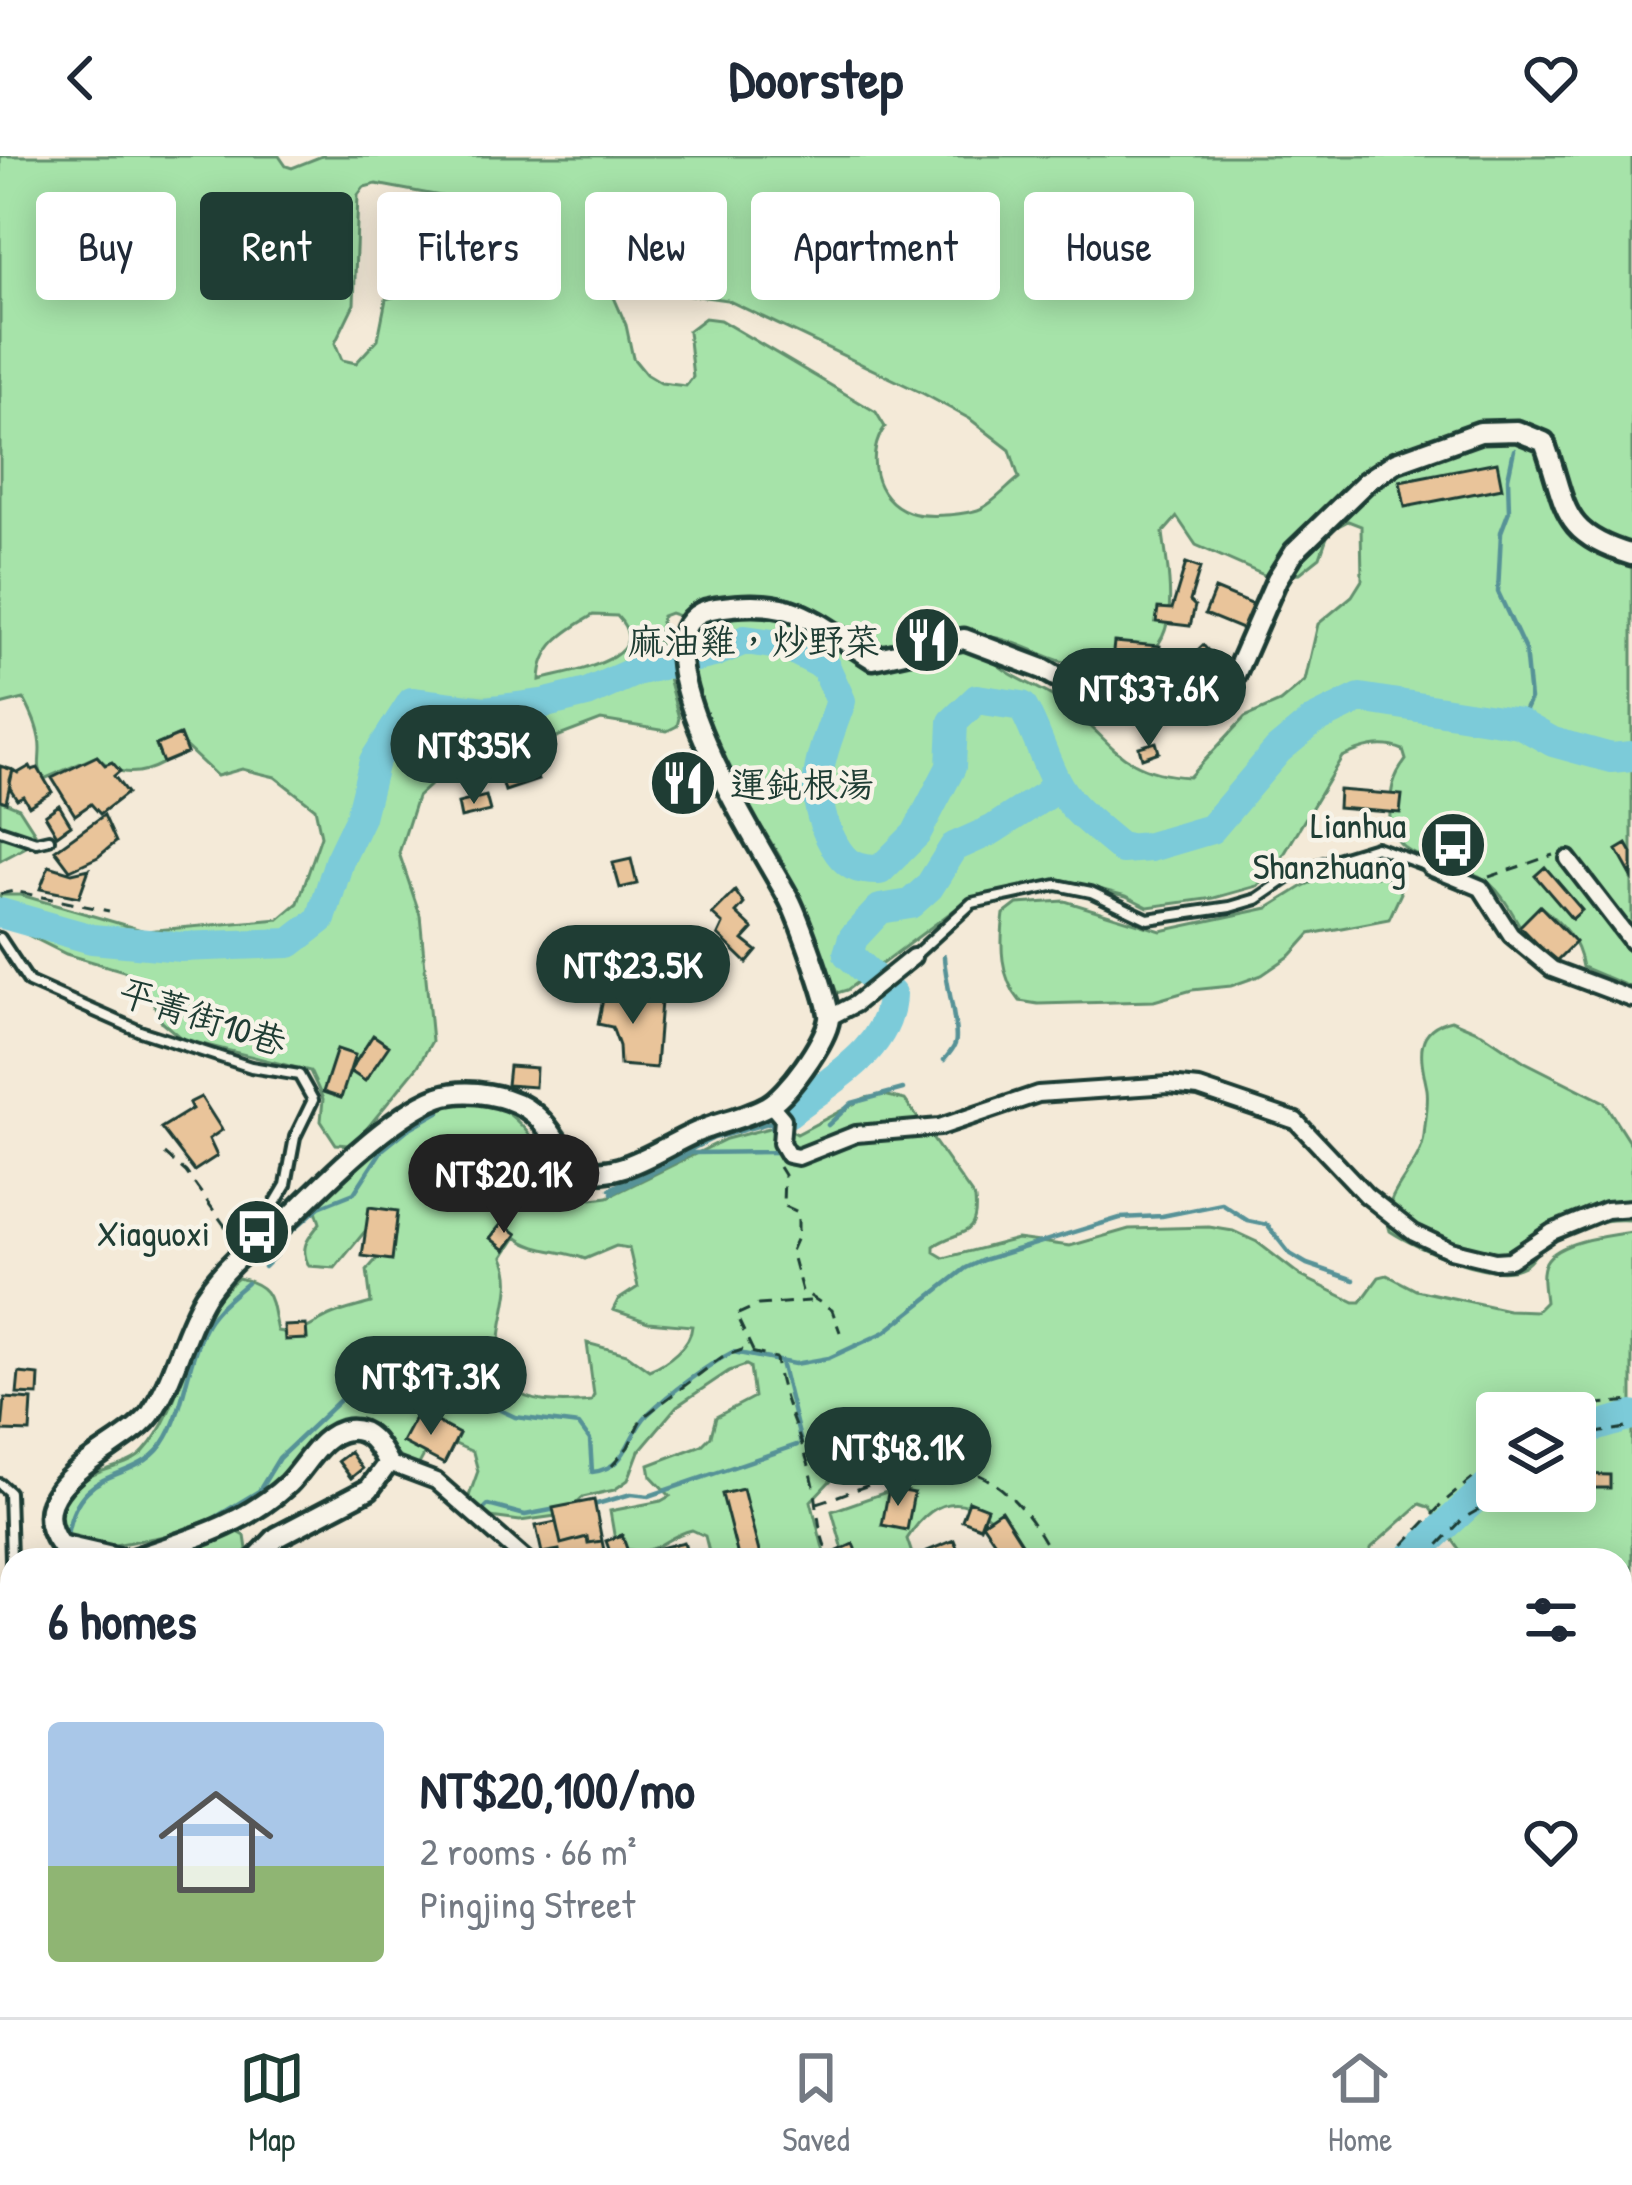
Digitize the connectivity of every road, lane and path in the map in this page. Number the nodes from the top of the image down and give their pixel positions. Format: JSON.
{"nodes":[{"id":1,"x":1632,"y":555,"type":"edge"},
{"id":2,"x":0,"y":830,"type":"edge"},
{"id":3,"x":49,"y":839,"type":"dead end"},
{"id":4,"x":1564,"y":855,"type":"joint"},
{"id":5,"x":1430,"y":867,"type":"joint"},
{"id":6,"x":1481,"y":888,"type":"junction"},
{"id":7,"x":0,"y":894,"type":"edge"},
{"id":8,"x":109,"y":911,"type":"dead end"},
{"id":9,"x":0,"y":939,"type":"edge"},
{"id":10,"x":1632,"y":942,"type":"edge"},
{"id":11,"x":913,"y":957,"type":"joint"},
{"id":12,"x":1632,"y":999,"type":"edge"},
{"id":13,"x":830,"y":1017,"type":"junction"},
{"id":14,"x":771,"y":1105,"type":"junction"},
{"id":15,"x":781,"y":1143,"type":"junction"},
{"id":16,"x":165,"y":1154,"type":"dead end"},
{"id":17,"x":1632,"y":1208,"type":"edge"},
{"id":18,"x":253,"y":1246,"type":"junction"},
{"id":19,"x":812,"y":1300,"type":"junction"},
{"id":20,"x":840,"y":1332,"type":"dead end"},
{"id":21,"x":754,"y":1352,"type":"junction"},
{"id":22,"x":1632,"y":1400,"type":"edge"},
{"id":23,"x":1596,"y":1406,"type":"edge"},
{"id":24,"x":1632,"y":1427,"type":"edge"},
{"id":25,"x":1596,"y":1433,"type":"edge"},
{"id":26,"x":388,"y":1463,"type":"junction"},
{"id":27,"x":612,"y":1466,"type":"dead end"},
{"id":28,"x":1476,"y":1475,"type":"edge"},
{"id":29,"x":0,"y":1484,"type":"edge"},
{"id":30,"x":817,"y":1503,"type":"junction"},
{"id":31,"x":1476,"y":1512,"type":"edge"},
{"id":32,"x":11,"y":1548,"type":"edge"},
{"id":33,"x":74,"y":1548,"type":"edge"},
{"id":34,"x":163,"y":1548,"type":"edge"},
{"id":35,"x":266,"y":1548,"type":"edge"},
{"id":36,"x":512,"y":1548,"type":"edge"},
{"id":37,"x":826,"y":1548,"type":"edge"},
{"id":38,"x":1048,"y":1548,"type":"edge"},
{"id":39,"x":1400,"y":1548,"type":"edge"},
{"id":40,"x":1436,"y":1548,"type":"edge"}],
"edges":[{"from":1,"to":13,"type":"street"},
{"from":2,"to":3,"type":"lane"},
{"from":4,"to":6,"type":"path"},
{"from":4,"to":10,"type":"street"},
{"from":5,"to":6,"type":"street"},
{"from":5,"to":11,"type":"lane"},
{"from":6,"to":12,"type":"street"},
{"from":7,"to":8,"type":"path"},
{"from":9,"to":18,"type":"lane","name":"平菁街10巷"},
{"from":11,"to":13,"type":"street"},
{"from":13,"to":14,"type":"street"},
{"from":14,"to":15,"type":"street"},
{"from":14,"to":18,"type":"street"},
{"from":15,"to":17,"type":"street"},
{"from":15,"to":19,"type":"path"},
{"from":16,"to":18,"type":"path"},
{"from":18,"to":33,"type":"street"},
{"from":19,"to":20,"type":"path"},
{"from":19,"to":21,"type":"path"},
{"from":21,"to":27,"type":"path"},
{"from":21,"to":30,"type":"path"},
{"from":22,"to":23,"type":"path"},
{"from":24,"to":25,"type":"path"},
{"from":26,"to":34,"type":"street"},
{"from":26,"to":35,"type":"street"},
{"from":26,"to":36,"type":"street"},
{"from":28,"to":39,"type":"path"},
{"from":29,"to":32,"type":"lane"},
{"from":30,"to":37,"type":"path"},
{"from":30,"to":38,"type":"path"},
{"from":31,"to":40,"type":"path"}]}
